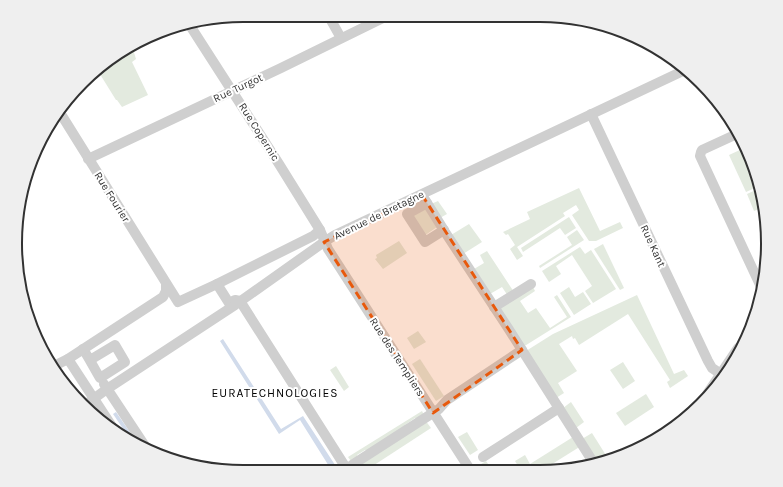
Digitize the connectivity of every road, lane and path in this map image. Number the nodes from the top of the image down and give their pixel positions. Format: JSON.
{"nodes":[{"id":1,"x":332,"y":22,"type":"edge"},
{"id":2,"x":374,"y":22,"type":"edge"},
{"id":3,"x":193,"y":28,"type":"edge"},
{"id":4,"x":341,"y":38,"type":"junction"},
{"id":5,"x":680,"y":72,"type":"edge"},
{"id":6,"x":232,"y":91,"type":"junction"},
{"id":7,"x":591,"y":114,"type":"junction"},
{"id":8,"x":62,"y":116,"type":"edge"},
{"id":9,"x":733,"y":136,"type":"edge"},
{"id":10,"x":88,"y":159,"type":"junction"},
{"id":11,"x":425,"y":199,"type":"junction"},
{"id":12,"x":320,"y":230,"type":"junction"},
{"id":13,"x":444,"y":230,"type":"junction"},
{"id":14,"x":324,"y":242,"type":"junction"},
{"id":15,"x":758,"y":280,"type":"edge"},
{"id":16,"x":166,"y":284,"type":"junction"},
{"id":17,"x":216,"y":284,"type":"junction"},
{"id":18,"x":531,"y":284,"type":"dead end"},
{"id":19,"x":240,"y":301,"type":"junction"},
{"id":20,"x":494,"y":307,"type":"junction"},
{"id":21,"x":83,"y":349,"type":"junction"},
{"id":22,"x":522,"y":350,"type":"junction"},
{"id":23,"x":68,"y":359,"type":"junction"},
{"id":24,"x":90,"y":360,"type":"dead end"},
{"id":25,"x":58,"y":364,"type":"edge"},
{"id":26,"x":719,"y":373,"type":"edge"},
{"id":27,"x":105,"y":386,"type":"junction"},
{"id":28,"x":90,"y":401,"type":"edge"},
{"id":29,"x":559,"y":408,"type":"junction"},
{"id":30,"x":98,"y":411,"type":"edge"},
{"id":31,"x":433,"y":413,"type":"junction"},
{"id":32,"x":140,"y":439,"type":"edge"},
{"id":33,"x":483,"y":457,"type":"dead end"},
{"id":34,"x":591,"y":459,"type":"edge"},
{"id":35,"x":345,"y":465,"type":"edge"},
{"id":36,"x":352,"y":465,"type":"edge"},
{"id":37,"x":467,"y":465,"type":"edge"}],
"edges":[{"from":1,"to":4,"type":"street"},
{"from":2,"to":4,"type":"street","name":"Rue Turgot"},
{"from":3,"to":6,"type":"street","name":"Rue Copernic"},
{"from":4,"to":6,"type":"street","name":"Rue Turgot"},
{"from":5,"to":7,"type":"street","name":"Avenue de Bretagne"},
{"from":6,"to":10,"type":"street","name":"Rue Turgot"},
{"from":6,"to":12,"type":"street","name":"Rue Copernic"},
{"from":7,"to":11,"type":"street","name":"Avenue de Bretagne"},
{"from":7,"to":26,"type":"street","name":"Rue Kant"},
{"from":8,"to":10,"type":"street","name":"Rue Fourier"},
{"from":9,"to":15,"type":"street"},
{"from":10,"to":16,"type":"street","name":"Rue Fourier"},
{"from":11,"to":13,"type":"street"},
{"from":11,"to":13,"type":"street"},
{"from":11,"to":14,"type":"street","name":"Avenue de Bretagne"},
{"from":12,"to":14,"type":"street","name":"Rue Copernic"},
{"from":12,"to":17,"type":"street","name":"Avenue de Bretagne"},
{"from":13,"to":20,"type":"street"},
{"from":14,"to":19,"type":"street","name":"Avenue de Bretagne"},
{"from":14,"to":31,"type":"street","name":"Rue des Templiers"},
{"from":16,"to":17,"type":"street","name":"Avenue de Bretagne"},
{"from":16,"to":21,"type":"street"},
{"from":17,"to":19,"type":"street"},
{"from":18,"to":20,"type":"street"},
{"from":19,"to":27,"type":"street","name":"Avenue de Bretagne"},
{"from":19,"to":35,"type":"street"},
{"from":20,"to":22,"type":"street"},
{"from":21,"to":23,"type":"street"},
{"from":21,"to":24,"type":"street"},
{"from":22,"to":29,"type":"street"},
{"from":22,"to":31,"type":"street"},
{"from":23,"to":25,"type":"street"},
{"from":23,"to":28,"type":"street"},
{"from":27,"to":28,"type":"street","name":"Avenue de Bretagne"},
{"from":27,"to":32,"type":"street"},
{"from":28,"to":30,"type":"street"},
{"from":29,"to":33,"type":"street"},
{"from":29,"to":34,"type":"street"},
{"from":31,"to":36,"type":"street"},
{"from":31,"to":37,"type":"street","name":"Rue des Templiers"}]}
